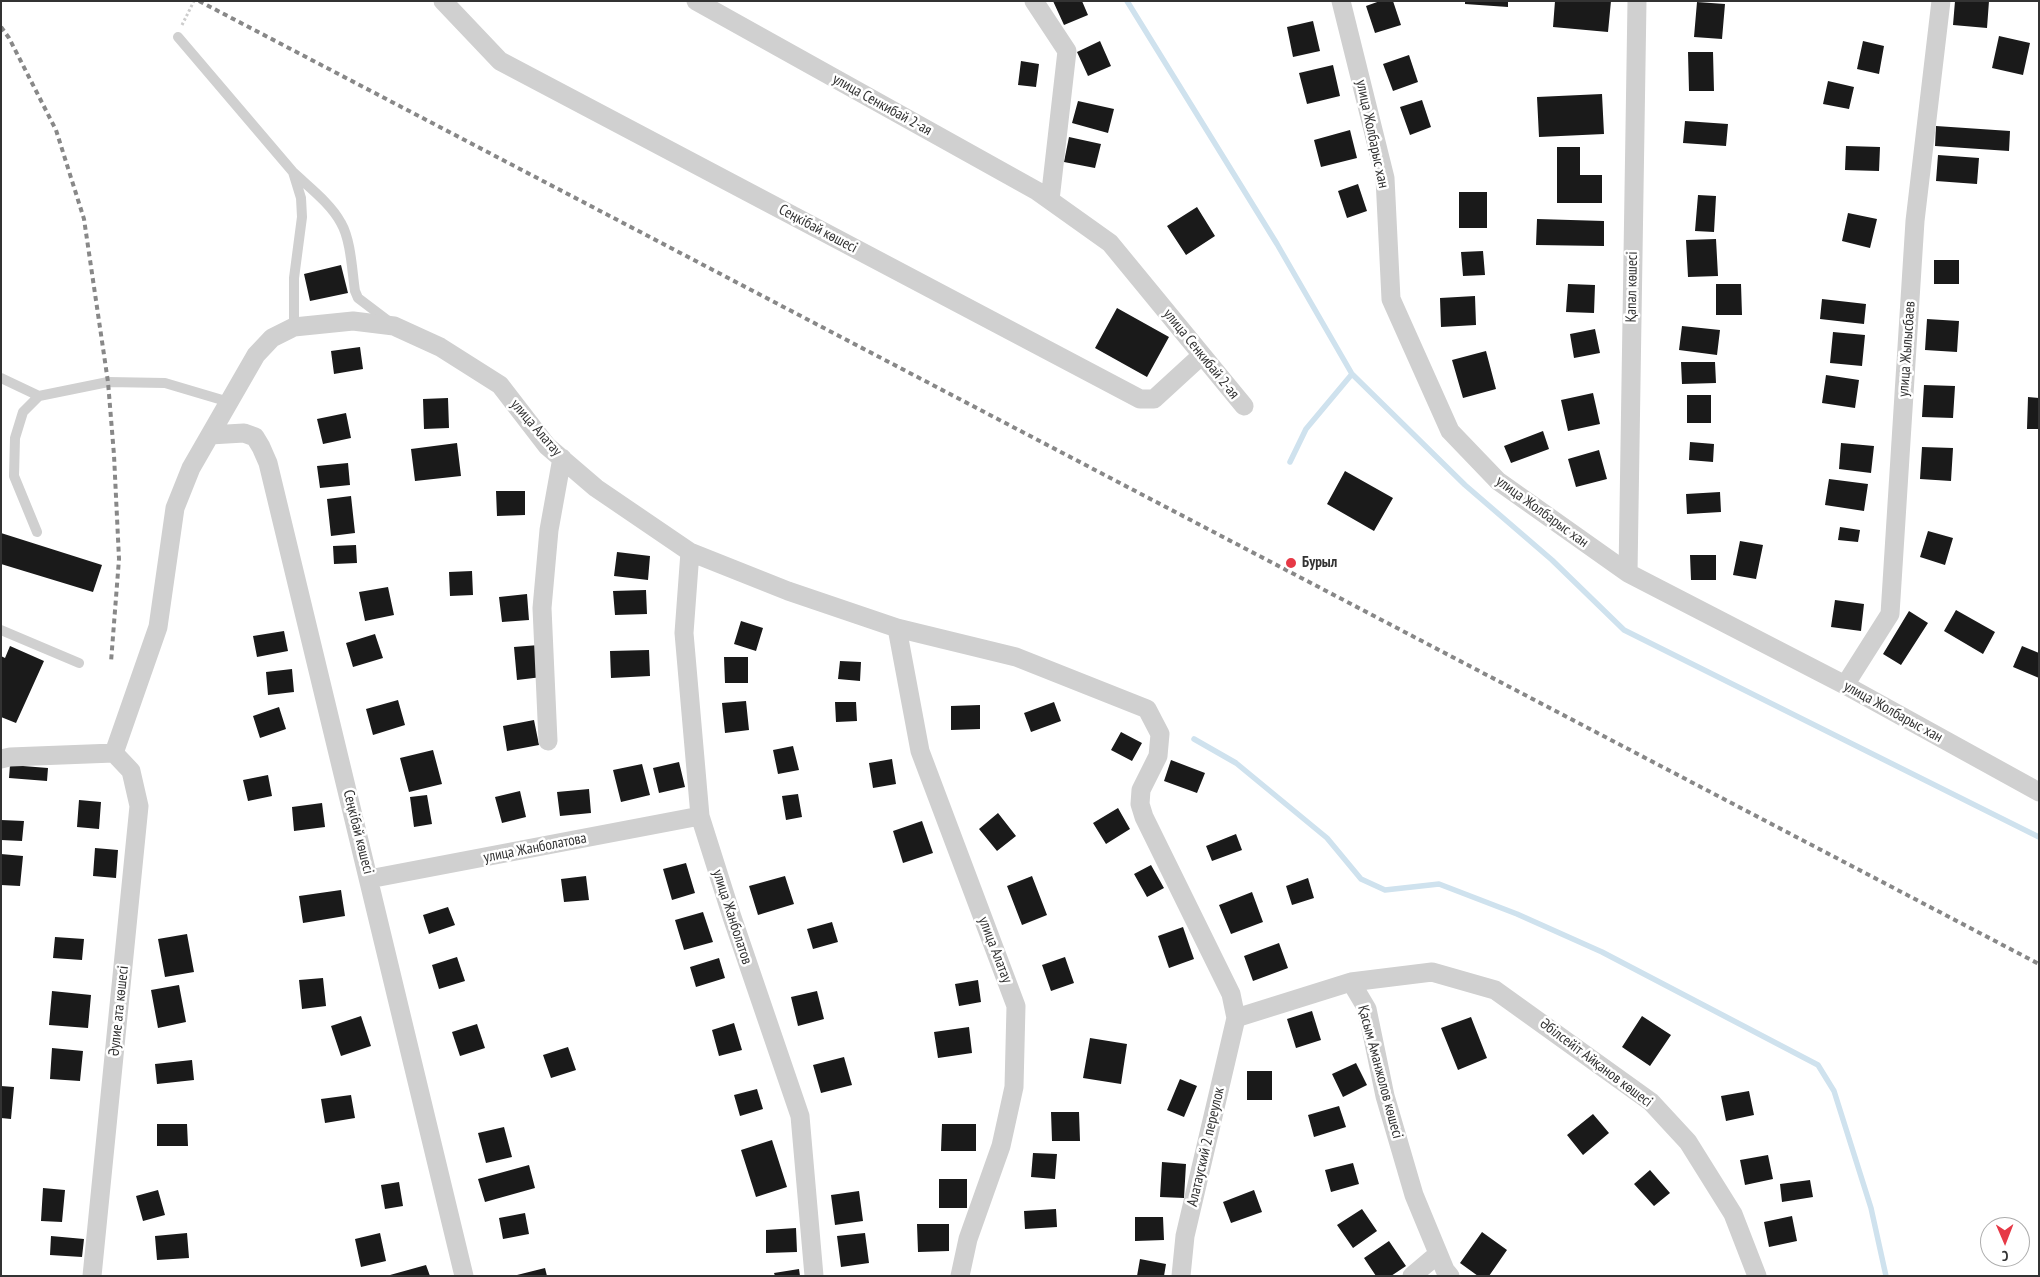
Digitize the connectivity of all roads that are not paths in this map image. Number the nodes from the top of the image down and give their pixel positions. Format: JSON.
{"nodes":[{"id":1,"x":443,"y":1,"type":"edge"},
{"id":2,"x":696,"y":1,"type":"edge"},
{"id":3,"x":1034,"y":1,"type":"edge"},
{"id":4,"x":1341,"y":1,"type":"edge"},
{"id":5,"x":1637,"y":1,"type":"edge"},
{"id":6,"x":1941,"y":1,"type":"edge"},
{"id":7,"x":716,"y":6,"type":"edge"},
{"id":8,"x":178,"y":37,"type":"road end"},
{"id":9,"x":293,"y":172,"type":"junction"},
{"id":10,"x":1050,"y":200,"type":"junction"},
{"id":11,"x":394,"y":326,"type":"junction"},
{"id":12,"x":294,"y":327,"type":"junction"},
{"id":13,"x":1202,"y":355,"type":"junction"},
{"id":14,"x":1,"y":378,"type":"edge"},
{"id":15,"x":39,"y":396,"type":"junction"},
{"id":16,"x":229,"y":402,"type":"junction"},
{"id":17,"x":1244,"y":406,"type":"dead end"},
{"id":18,"x":210,"y":435,"type":"junction"},
{"id":19,"x":562,"y":458,"type":"junction"},
{"id":20,"x":37,"y":532,"type":"dead end"},
{"id":21,"x":690,"y":552,"type":"junction"},
{"id":22,"x":1628,"y":573,"type":"junction"},
{"id":23,"x":897,"y":628,"type":"junction"},
{"id":24,"x":1,"y":630,"type":"edge"},
{"id":25,"x":79,"y":663,"type":"dead end"},
{"id":26,"x":1845,"y":684,"type":"junction"},
{"id":27,"x":548,"y":741,"type":"dead end"},
{"id":28,"x":114,"y":754,"type":"junction"},
{"id":29,"x":1,"y":759,"type":"edge"},
{"id":30,"x":2039,"y":792,"type":"edge"},
{"id":31,"x":700,"y":816,"type":"junction"},
{"id":32,"x":370,"y":880,"type":"junction"},
{"id":33,"x":1351,"y":982,"type":"junction"},
{"id":34,"x":1236,"y":1018,"type":"junction"},
{"id":35,"x":1438,"y":1254,"type":"junction"},
{"id":36,"x":92,"y":1276,"type":"edge"},
{"id":37,"x":464,"y":1276,"type":"edge"},
{"id":38,"x":814,"y":1276,"type":"edge"},
{"id":39,"x":960,"y":1276,"type":"edge"},
{"id":40,"x":1181,"y":1276,"type":"edge"},
{"id":41,"x":1412,"y":1276,"type":"edge"},
{"id":42,"x":1450,"y":1276,"type":"edge"},
{"id":43,"x":1757,"y":1276,"type":"edge"}],
"edges":[{"from":1,"to":13,"type":"street","name":"Сеңкібай көшесі"},
{"from":2,"to":7,"type":"street","name":"улица Сенкибай 2-ая"},
{"from":3,"to":10,"type":"street"},
{"from":4,"to":22,"type":"street","name":"улица Жолбарыс хан"},
{"from":5,"to":22,"type":"street","name":"Қапал көшесі"},
{"from":6,"to":26,"type":"street","name":"улица Жылысбаев"},
{"from":7,"to":10,"type":"street","name":"улица Сенкибай 2-ая"},
{"from":8,"to":9,"type":"lane"},
{"from":9,"to":11,"type":"lane"},
{"from":9,"to":12,"type":"lane"},
{"from":10,"to":13,"type":"street","name":"улица Сенкибай 2-ая"},
{"from":11,"to":12,"type":"street","name":"улица Алатау"},
{"from":11,"to":19,"type":"street","name":"улица Алатау"},
{"from":12,"to":16,"type":"street","name":"улица Алатау"},
{"from":13,"to":17,"type":"street","name":"улица Сенкибай 2-ая"},
{"from":14,"to":15,"type":"lane"},
{"from":15,"to":16,"type":"lane"},
{"from":15,"to":20,"type":"lane"},
{"from":16,"to":18,"type":"street","name":"улица Алатау"},
{"from":18,"to":28,"type":"street","name":"улица Алатау"},
{"from":18,"to":32,"type":"street","name":"Сеңкібай көшесі"},
{"from":19,"to":21,"type":"street","name":"улица Алатау"},
{"from":19,"to":27,"type":"street"},
{"from":21,"to":23,"type":"street","name":"улица Алатау"},
{"from":21,"to":31,"type":"street","name":"улица Жанболатов"},
{"from":22,"to":26,"type":"street","name":"улица Жолбарыс хан"},
{"from":23,"to":34,"type":"street","name":"улица Алатау"},
{"from":23,"to":39,"type":"street","name":"улица Алатау"},
{"from":24,"to":25,"type":"lane"},
{"from":26,"to":30,"type":"street","name":"улица Жолбарыс хан"},
{"from":28,"to":29,"type":"street"},
{"from":28,"to":36,"type":"street","name":"Әулие ата көшесі"},
{"from":31,"to":32,"type":"street","name":"улица Жанболатова"},
{"from":31,"to":38,"type":"street","name":"улица Жанболатов"},
{"from":32,"to":37,"type":"street","name":"Сеңкібай көшесі"},
{"from":33,"to":34,"type":"street"},
{"from":33,"to":35,"type":"street","name":"Қасым Аманжолов көшесі"},
{"from":33,"to":43,"type":"street","name":"Әбілсейіт Айқанов көшесі"},
{"from":34,"to":40,"type":"street","name":"Алатауский 2 переулок"},
{"from":35,"to":41,"type":"street"},
{"from":35,"to":42,"type":"street","name":"Қасым Аманжолов көшесі"}]}
